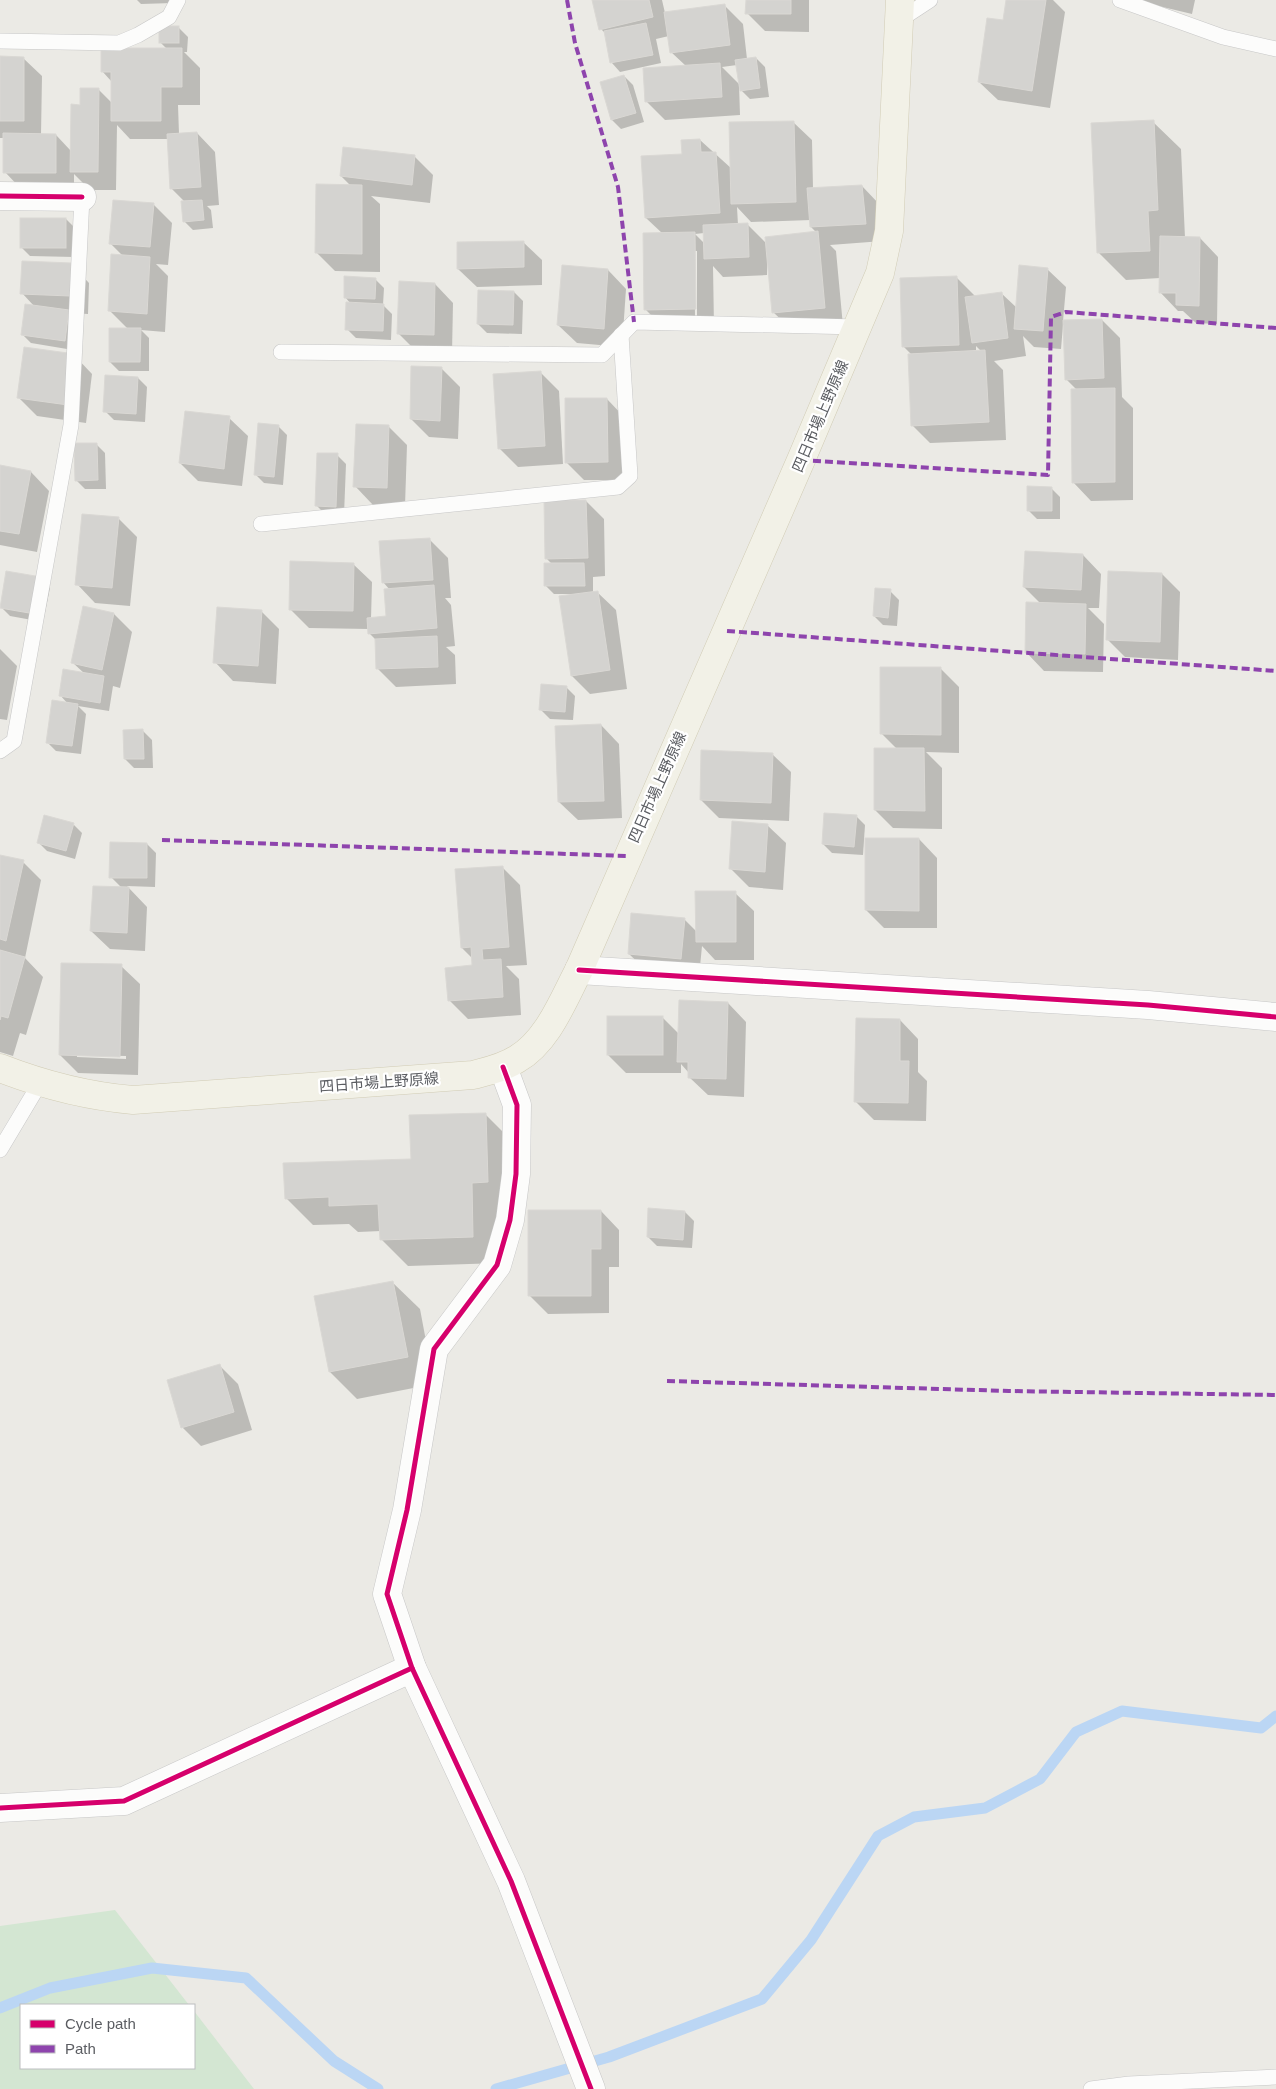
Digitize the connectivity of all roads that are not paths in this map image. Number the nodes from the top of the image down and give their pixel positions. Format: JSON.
{"nodes":[{"id":1,"x":178,"y":0,"type":"edge"},
{"id":2,"x":930,"y":0,"type":"edge"},
{"id":3,"x":1120,"y":0,"type":"edge"},
{"id":4,"x":899,"y":11,"type":"edge"},
{"id":5,"x":0,"y":41,"type":"edge"},
{"id":6,"x":1276,"y":49,"type":"edge"},
{"id":7,"x":0,"y":196,"type":"edge"},
{"id":8,"x":82,"y":197,"type":"joint"},
{"id":9,"x":858,"y":327,"type":"junction"},
{"id":10,"x":621,"y":335,"type":"junction"},
{"id":11,"x":281,"y":352,"type":"dead end"},
{"id":12,"x":261,"y":524,"type":"dead end"},
{"id":13,"x":0,"y":751,"type":"edge"},
{"id":14,"x":579,"y":970,"type":"junction"},
{"id":15,"x":1276,"y":1017,"type":"edge"},
{"id":16,"x":503,"y":1067,"type":"junction"},
{"id":17,"x":0,"y":1068,"type":"edge"},
{"id":18,"x":40,"y":1084,"type":"junction"},
{"id":19,"x":0,"y":1150,"type":"edge"},
{"id":20,"x":412,"y":1668,"type":"junction"},
{"id":21,"x":0,"y":1808,"type":"edge"},
{"id":22,"x":1276,"y":2077,"type":"edge"},
{"id":23,"x":591,"y":2089,"type":"edge"},
{"id":24,"x":1091,"y":2089,"type":"edge"}],
"edges":[{"from":1,"to":5,"type":"lane"},
{"from":2,"to":4,"type":"lane"},
{"from":3,"to":6,"type":"lane"},
{"from":4,"to":9,"type":"main road","name":"四日市場上野原線"},
{"from":7,"to":8,"type":"street"},
{"from":8,"to":13,"type":"lane"},
{"from":9,"to":10,"type":"lane"},
{"from":9,"to":14,"type":"main road","name":"四日市場上野原線"},
{"from":10,"to":11,"type":"lane"},
{"from":10,"to":12,"type":"lane"},
{"from":14,"to":15,"type":"street"},
{"from":14,"to":16,"type":"main road","name":"四日市場上野原線"},
{"from":16,"to":18,"type":"main road","name":"四日市場上野原線"},
{"from":16,"to":20,"type":"street"},
{"from":17,"to":18,"type":"main road","name":"四日市場上野原線"},
{"from":18,"to":19,"type":"lane"},
{"from":20,"to":21,"type":"street"},
{"from":20,"to":23,"type":"street"},
{"from":22,"to":24,"type":"lane"}]}
